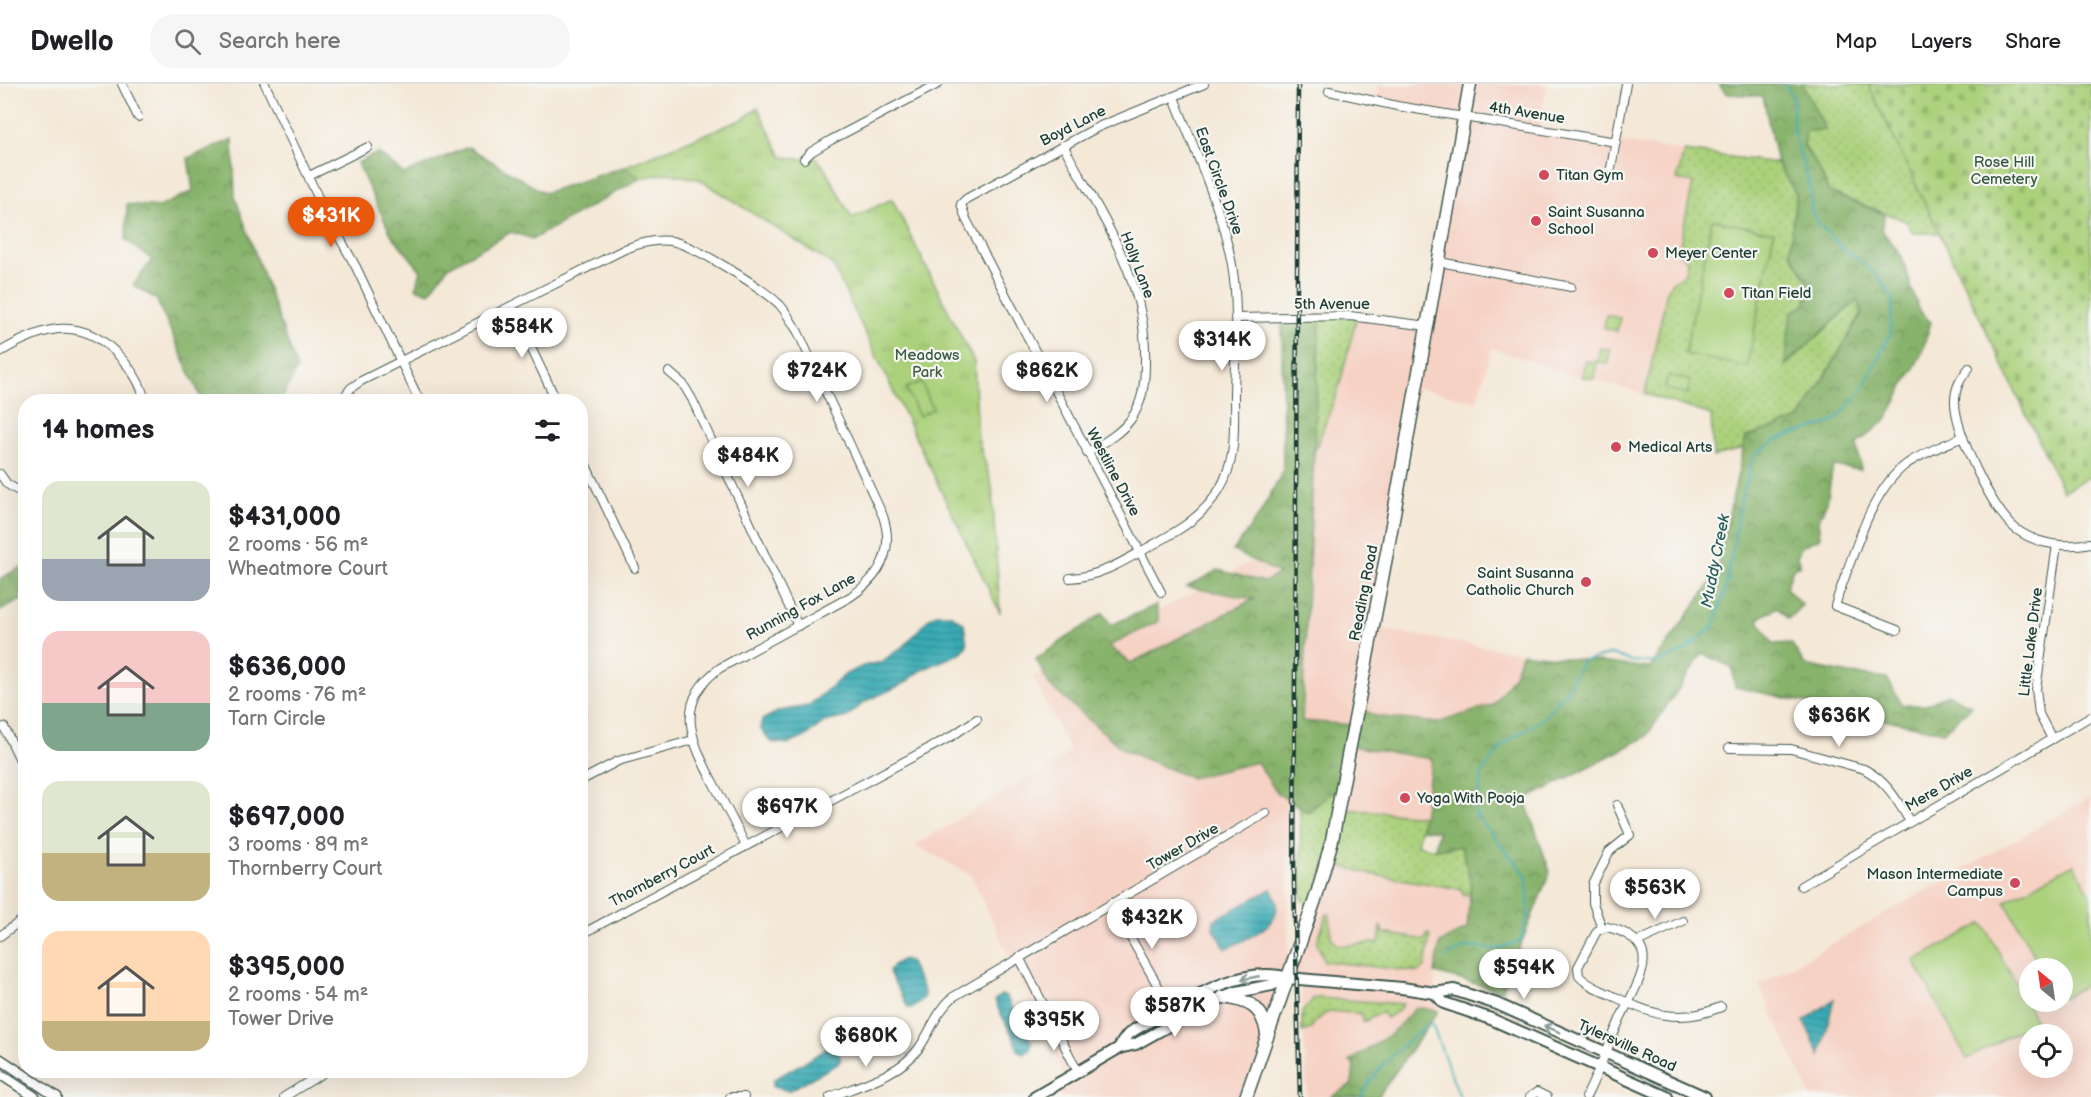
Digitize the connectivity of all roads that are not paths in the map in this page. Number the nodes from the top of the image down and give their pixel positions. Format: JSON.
{"nodes":[{"id":1,"x":123,"y":84,"type":"edge"},
{"id":2,"x":265,"y":84,"type":"edge"},
{"id":3,"x":938,"y":84,"type":"edge"},
{"id":4,"x":1204,"y":84,"type":"edge"},
{"id":5,"x":1470,"y":84,"type":"edge"},
{"id":6,"x":1626,"y":84,"type":"edge"},
{"id":7,"x":1329,"y":91,"type":"dead end"},
{"id":8,"x":1174,"y":98,"type":"junction"},
{"id":9,"x":138,"y":117,"type":"dead end"},
{"id":10,"x":1464,"y":117,"type":"junction"},
{"id":11,"x":1616,"y":142,"type":"junction"},
{"id":12,"x":1063,"y":145,"type":"junction"},
{"id":13,"x":368,"y":147,"type":"dead end"},
{"id":14,"x":804,"y":159,"type":"dead end"},
{"id":15,"x":1611,"y":168,"type":"dead end"},
{"id":16,"x":309,"y":176,"type":"junction"},
{"id":17,"x":961,"y":204,"type":"joint"},
{"id":18,"x":1440,"y":262,"type":"junction"},
{"id":19,"x":1570,"y":287,"type":"dead end"},
{"id":20,"x":511,"y":306,"type":"junction"},
{"id":21,"x":1235,"y":318,"type":"junction"},
{"id":22,"x":1428,"y":326,"type":"junction"},
{"id":23,"x":0,"y":352,"type":"edge"},
{"id":24,"x":400,"y":360,"type":"junction"},
{"id":25,"x":1969,"y":368,"type":"dead end"},
{"id":26,"x":669,"y":372,"type":"dead end"},
{"id":27,"x":142,"y":394,"type":"edge"},
{"id":28,"x":346,"y":394,"type":"edge"},
{"id":29,"x":416,"y":394,"type":"edge"},
{"id":30,"x":552,"y":394,"type":"edge"},
{"id":31,"x":1963,"y":437,"type":"junction"},
{"id":32,"x":1087,"y":453,"type":"junction"},
{"id":33,"x":588,"y":470,"type":"edge"},
{"id":34,"x":0,"y":474,"type":"edge"},
{"id":35,"x":17,"y":490,"type":"dead end"},
{"id":36,"x":2091,"y":543,"type":"edge"},
{"id":37,"x":2057,"y":545,"type":"junction"},
{"id":38,"x":1140,"y":553,"type":"junction"},
{"id":39,"x":635,"y":568,"type":"dead end"},
{"id":40,"x":1070,"y":579,"type":"dead end"},
{"id":41,"x":1161,"y":592,"type":"dead end"},
{"id":42,"x":798,"y":626,"type":"junction"},
{"id":43,"x":1897,"y":630,"type":"dead end"},
{"id":44,"x":2091,"y":716,"type":"edge"},
{"id":45,"x":977,"y":719,"type":"dead end"},
{"id":46,"x":4,"y":727,"type":"dead end"},
{"id":47,"x":2052,"y":739,"type":"junction"},
{"id":48,"x":693,"y":740,"type":"junction"},
{"id":49,"x":1729,"y":748,"type":"dead end"},
{"id":50,"x":18,"y":756,"type":"edge"},
{"id":51,"x":588,"y":777,"type":"edge"},
{"id":52,"x":1617,"y":805,"type":"dead end"},
{"id":53,"x":1266,"y":813,"type":"dead end"},
{"id":54,"x":1910,"y":822,"type":"junction"},
{"id":55,"x":746,"y":846,"type":"junction"},
{"id":56,"x":1801,"y":886,"type":"dead end"},
{"id":57,"x":1111,"y":903,"type":"junction"},
{"id":58,"x":1683,"y":921,"type":"dead end"},
{"id":59,"x":18,"y":922,"type":"edge"},
{"id":60,"x":1602,"y":928,"type":"junction"},
{"id":61,"x":588,"y":931,"type":"edge"},
{"id":62,"x":0,"y":936,"type":"edge"},
{"id":63,"x":1637,"y":942,"type":"junction"},
{"id":64,"x":1016,"y":959,"type":"junction"},
{"id":65,"x":1287,"y":978,"type":"junction"},
{"id":66,"x":1435,"y":993,"type":"junction"},
{"id":67,"x":1223,"y":997,"type":"junction"},
{"id":68,"x":1628,"y":1002,"type":"junction"},
{"id":69,"x":1721,"y":1007,"type":"dead end"},
{"id":70,"x":1171,"y":1009,"type":"junction"},
{"id":71,"x":1267,"y":1038,"type":"junction"},
{"id":72,"x":1119,"y":1048,"type":"junction"},
{"id":73,"x":1605,"y":1053,"type":"junction"},
{"id":74,"x":0,"y":1059,"type":"edge"},
{"id":75,"x":1599,"y":1066,"type":"junction"},
{"id":76,"x":18,"y":1071,"type":"edge"},
{"id":77,"x":1078,"y":1072,"type":"junction"},
{"id":78,"x":0,"y":1074,"type":"edge"},
{"id":79,"x":28,"y":1078,"type":"edge"},
{"id":80,"x":315,"y":1078,"type":"edge"},
{"id":81,"x":35,"y":1097,"type":"edge"},
{"id":82,"x":57,"y":1097,"type":"edge"},
{"id":83,"x":284,"y":1097,"type":"edge"},
{"id":84,"x":730,"y":1097,"type":"edge"},
{"id":85,"x":744,"y":1097,"type":"edge"},
{"id":86,"x":830,"y":1097,"type":"edge"},
{"id":87,"x":1035,"y":1097,"type":"edge"},
{"id":88,"x":1246,"y":1097,"type":"edge"},
{"id":89,"x":1530,"y":1097,"type":"edge"},
{"id":90,"x":1546,"y":1097,"type":"edge"},
{"id":91,"x":1586,"y":1097,"type":"edge"},
{"id":92,"x":1667,"y":1097,"type":"edge"},
{"id":93,"x":1705,"y":1097,"type":"edge"}],
"edges":[{"from":1,"to":9,"type":"street"},
{"from":2,"to":16,"type":"street"},
{"from":3,"to":14,"type":"street"},
{"from":4,"to":8,"type":"street","name":"Boyd Lane"},
{"from":5,"to":10,"type":"main road","name":"Reading Road"},
{"from":6,"to":11,"type":"street"},
{"from":7,"to":10,"type":"street","name":"4th Avenue"},
{"from":8,"to":12,"type":"street","name":"Boyd Lane"},
{"from":8,"to":21,"type":"street","name":"East Circle Drive"},
{"from":10,"to":11,"type":"street","name":"4th Avenue"},
{"from":10,"to":18,"type":"main road","name":"Reading Road"},
{"from":11,"to":15,"type":"street"},
{"from":12,"to":17,"type":"street","name":"Boyd Lane"},
{"from":12,"to":32,"type":"street","name":"Holly Lane"},
{"from":13,"to":16,"type":"street"},
{"from":16,"to":24,"type":"street"},
{"from":17,"to":32,"type":"street","name":"Westline Drive"},
{"from":18,"to":19,"type":"street"},
{"from":18,"to":22,"type":"main road","name":"Reading Road"},
{"from":20,"to":24,"type":"street","name":"Running Fox Lane"},
{"from":20,"to":30,"type":"street"},
{"from":20,"to":42,"type":"street","name":"Running Fox Lane"},
{"from":21,"to":22,"type":"street","name":"5th Avenue"},
{"from":21,"to":38,"type":"street","name":"East Circle Drive"},
{"from":22,"to":65,"type":"main road","name":"Reading Road"},
{"from":23,"to":27,"type":"street"},
{"from":24,"to":28,"type":"street","name":"Running Fox Lane"},
{"from":24,"to":29,"type":"street"},
{"from":25,"to":31,"type":"street"},
{"from":26,"to":42,"type":"street"},
{"from":31,"to":37,"type":"street"},
{"from":31,"to":43,"type":"street"},
{"from":32,"to":38,"type":"street","name":"Westline Drive"},
{"from":33,"to":39,"type":"street"},
{"from":34,"to":35,"type":"street"},
{"from":36,"to":37,"type":"street"},
{"from":37,"to":47,"type":"street","name":"Little Lake Drive"},
{"from":38,"to":40,"type":"street","name":"East Circle Drive"},
{"from":38,"to":41,"type":"street","name":"Westline Drive"},
{"from":42,"to":48,"type":"street","name":"Running Fox Lane"},
{"from":44,"to":47,"type":"street","name":"Mere Drive"},
{"from":45,"to":55,"type":"street","name":"Thornberry Court"},
{"from":46,"to":50,"type":"street"},
{"from":47,"to":54,"type":"street","name":"Mere Drive"},
{"from":48,"to":51,"type":"street"},
{"from":48,"to":55,"type":"street","name":"Running Fox Lane"},
{"from":49,"to":54,"type":"street"},
{"from":52,"to":60,"type":"street"},
{"from":53,"to":57,"type":"street","name":"Tower Drive"},
{"from":54,"to":56,"type":"street","name":"Mere Drive"},
{"from":55,"to":61,"type":"street","name":"Thornberry Court"},
{"from":57,"to":64,"type":"street","name":"Tower Drive"},
{"from":57,"to":70,"type":"street"},
{"from":58,"to":63,"type":"street"},
{"from":59,"to":62,"type":"street"},
{"from":60,"to":63,"type":"street"},
{"from":60,"to":68,"type":"street"},
{"from":63,"to":68,"type":"street"},
{"from":64,"to":77,"type":"street"},
{"from":64,"to":86,"type":"street","name":"Tower Drive"},
{"from":65,"to":66,"type":"main road","name":"Tylersville Road"},
{"from":65,"to":67,"type":"main road","name":"Tylersville Road"},
{"from":65,"to":70,"type":"main road","name":"Tylersville Road","one_way":true},
{"from":65,"to":71,"type":"main road","name":"Reading Road"},
{"from":73,"to":66,"type":"main road","name":"Tylersville Road","one_way":true},
{"from":66,"to":75,"type":"main road","name":"Tylersville Road"},
{"from":67,"to":71,"type":"main road"},
{"from":67,"to":72,"type":"main road","name":"Tylersville Road"},
{"from":68,"to":69,"type":"street"},
{"from":68,"to":73,"type":"street"},
{"from":70,"to":72,"type":"main road","name":"Tylersville Road"},
{"from":71,"to":88,"type":"main road","name":"Reading Road"},
{"from":72,"to":77,"type":"main road","name":"Tylersville Road"},
{"from":73,"to":75,"type":"street"},
{"from":73,"to":93,"type":"main road","name":"Tylersville Road"},
{"from":74,"to":76,"type":"street"},
{"from":75,"to":91,"type":"street"},
{"from":75,"to":92,"type":"main road","name":"Tylersville Road"},
{"from":77,"to":87,"type":"main road","name":"Tylersville Road"},
{"from":78,"to":81,"type":"street"},
{"from":79,"to":82,"type":"street"},
{"from":80,"to":83,"type":"street"},
{"from":84,"to":85,"type":"street"},
{"from":89,"to":90,"type":"street"}]}
